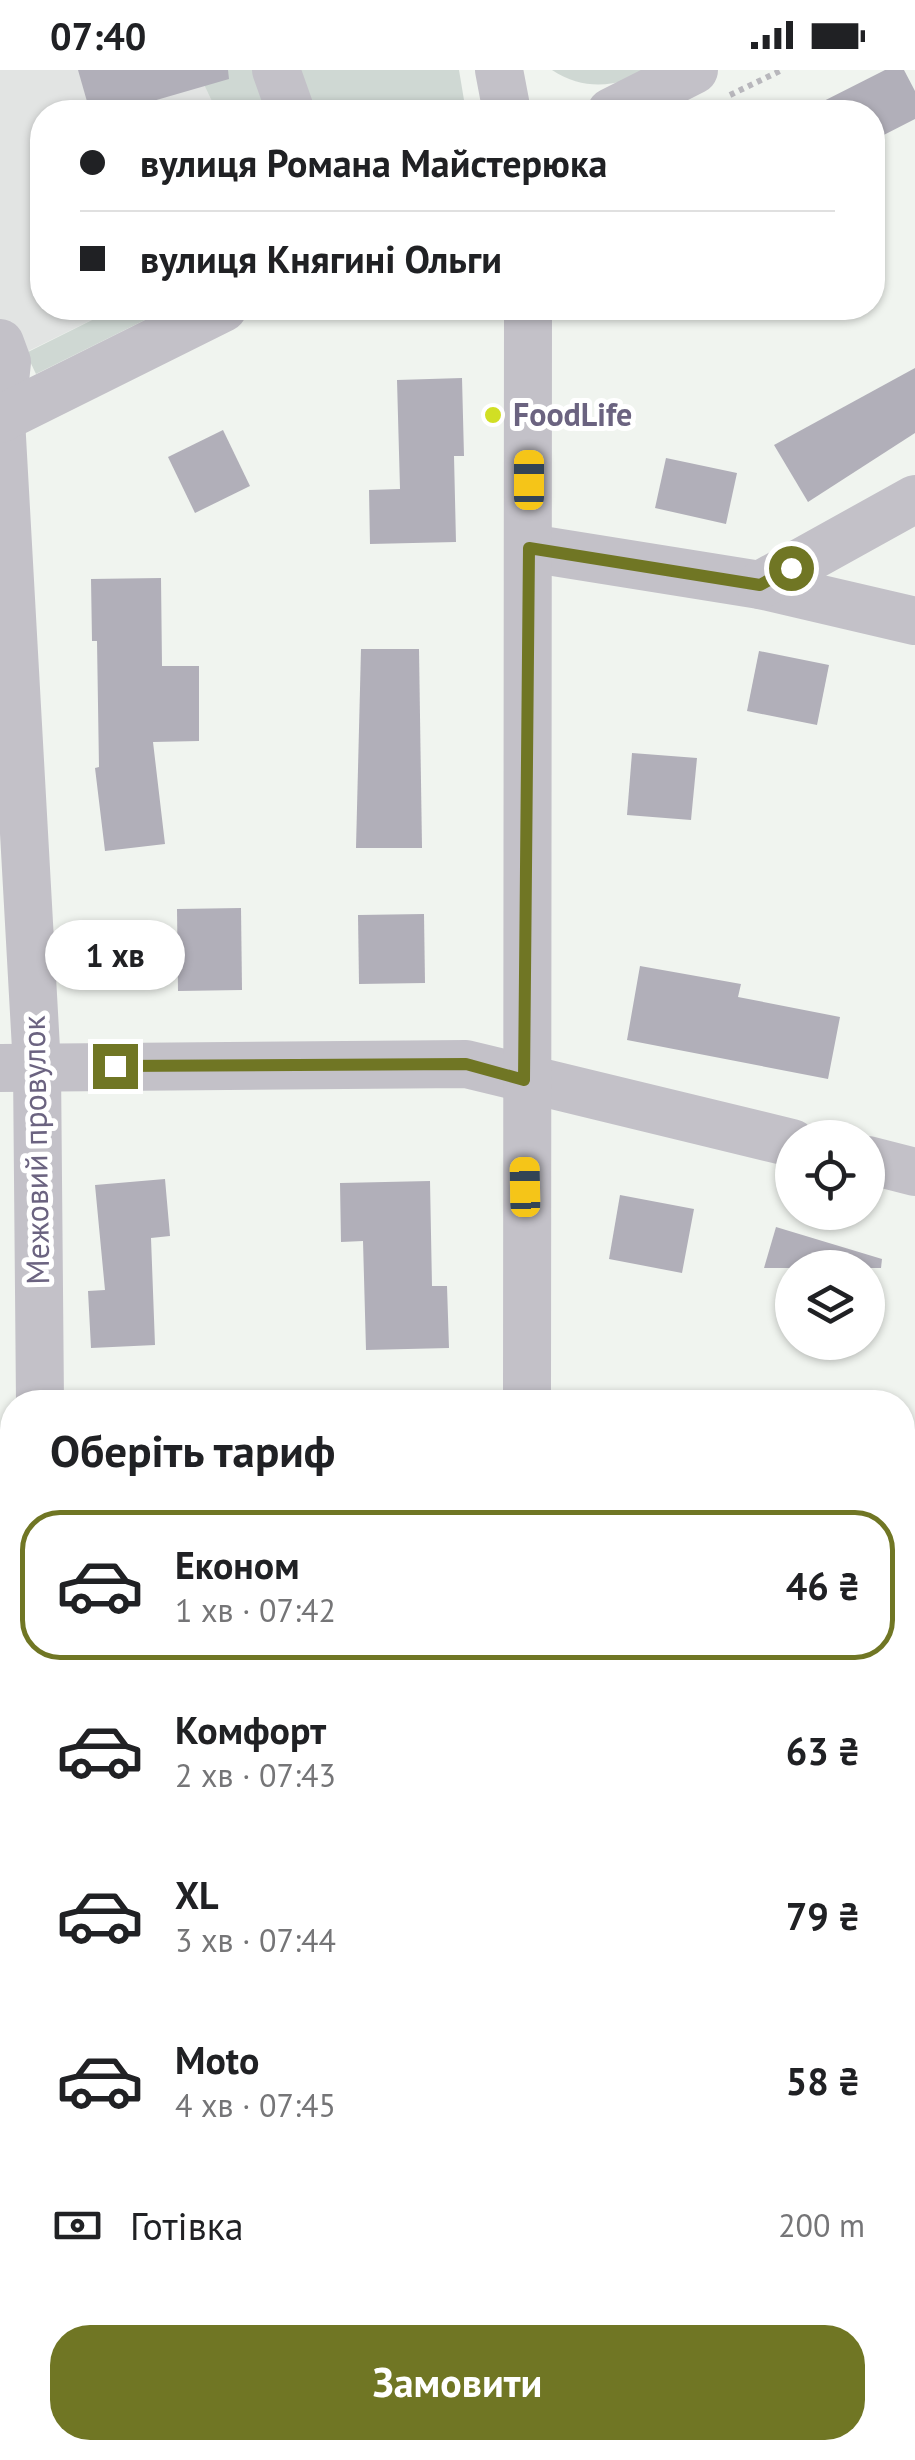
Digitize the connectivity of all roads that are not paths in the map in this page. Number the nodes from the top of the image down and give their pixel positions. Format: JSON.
{"nodes":[{"id":1,"x":276,"y":70,"type":"edge"},
{"id":2,"x":498,"y":70,"type":"edge"},
{"id":3,"x":698,"y":78,"type":"edge"},
{"id":4,"x":287,"y":100,"type":"edge"},
{"id":5,"x":504,"y":100,"type":"edge"},
{"id":6,"x":642,"y":100,"type":"edge"},
{"id":7,"x":199,"y":320,"type":"edge"},
{"id":8,"x":528,"y":320,"type":"edge"},
{"id":9,"x":0,"y":344,"type":"edge"},
{"id":10,"x":1,"y":419,"type":"edge"},
{"id":11,"x":915,"y":498,"type":"edge"},
{"id":12,"x":529,"y":548,"type":"junction"},
{"id":13,"x":760,"y":585,"type":"junction"},
{"id":14,"x":915,"y":620,"type":"edge"},
{"id":15,"x":19,"y":1068,"type":"edge"},
{"id":16,"x":524,"y":1080,"type":"junction"},
{"id":17,"x":775,"y":1139,"type":"edge"},
{"id":18,"x":885,"y":1164,"type":"edge"},
{"id":19,"x":915,"y":1172,"type":"edge"},
{"id":20,"x":39,"y":1390,"type":"edge"},
{"id":21,"x":526,"y":1390,"type":"edge"}],
"edges":[{"from":1,"to":4,"type":"street"},
{"from":2,"to":5,"type":"street"},
{"from":3,"to":6,"type":"street"},
{"from":7,"to":10,"type":"street"},
{"from":8,"to":12,"type":"street"},
{"from":9,"to":10,"type":"street","name":"Межовий провулок"},
{"from":10,"to":15,"type":"street","name":"Межовий провулок"},
{"from":11,"to":13,"type":"street"},
{"from":12,"to":13,"type":"street"},
{"from":12,"to":16,"type":"street"},
{"from":13,"to":14,"type":"street"},
{"from":15,"to":16,"type":"street"},
{"from":15,"to":20,"type":"street","name":"Межовий провулок"},
{"from":16,"to":17,"type":"street"},
{"from":16,"to":21,"type":"street"},
{"from":18,"to":19,"type":"street"}]}
